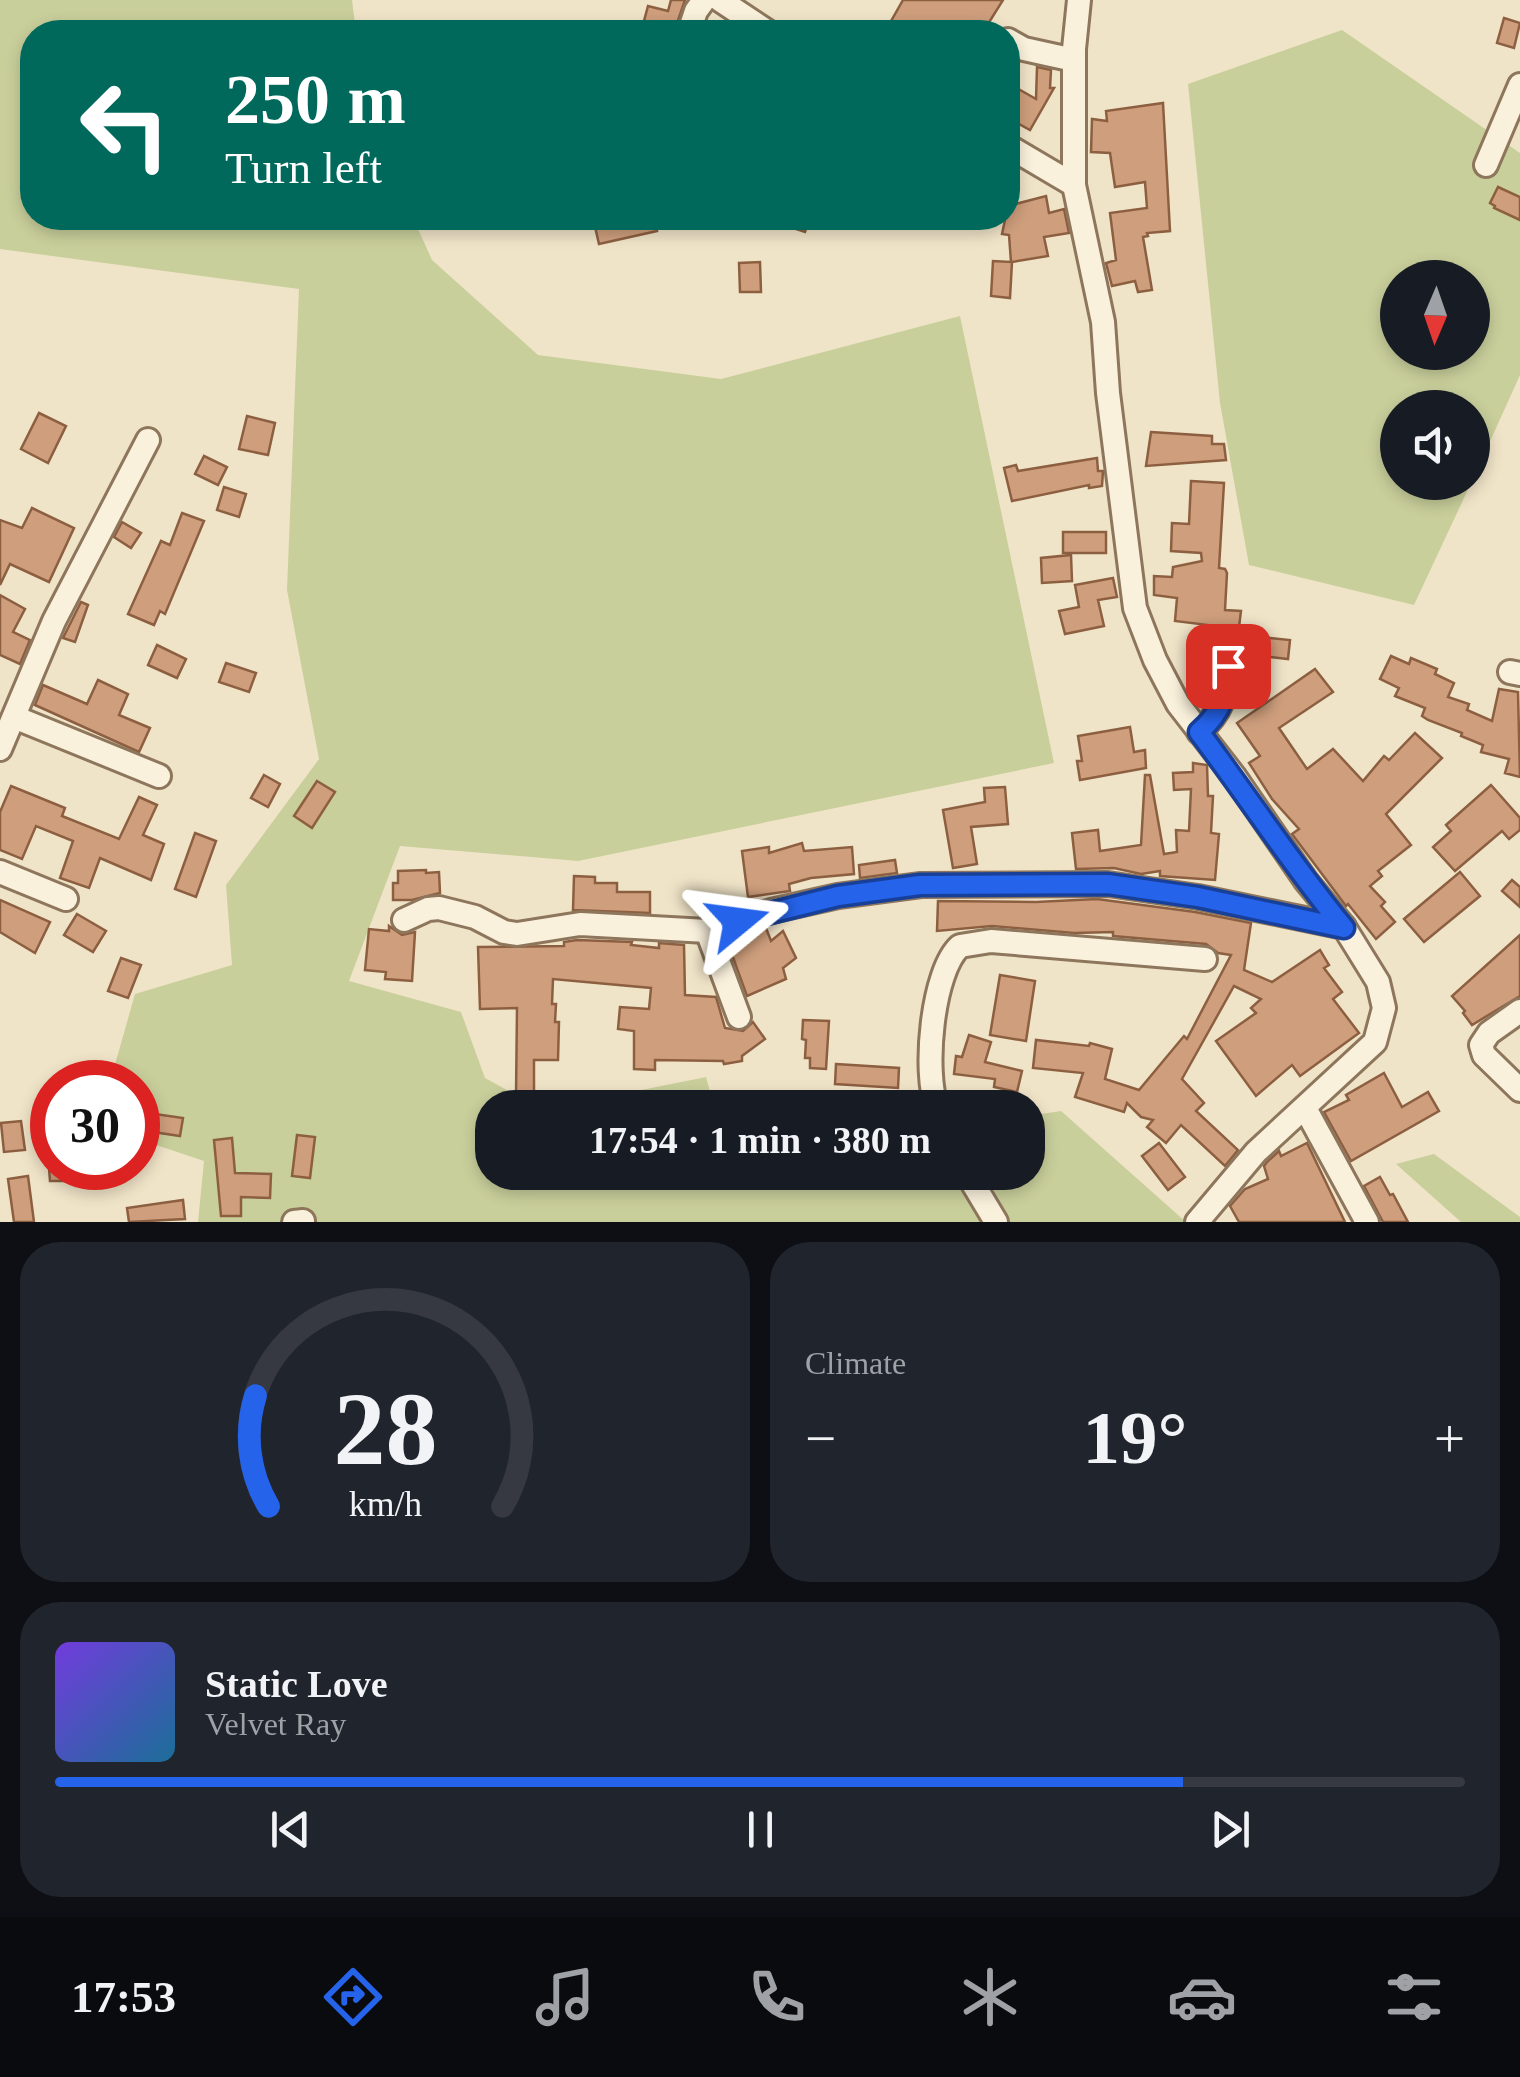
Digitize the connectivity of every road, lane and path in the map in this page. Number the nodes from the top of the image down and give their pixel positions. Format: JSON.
{"nodes":[{"id":1,"x":720,"y":0,"type":"edge"},
{"id":2,"x":1079,"y":0,"type":"edge"},
{"id":3,"x":750,"y":20,"type":"edge"},
{"id":4,"x":1020,"y":47,"type":"edge"},
{"id":5,"x":1074,"y":60,"type":"junction"},
{"id":6,"x":1520,"y":85,"type":"edge"},
{"id":7,"x":1020,"y":153,"type":"edge"},
{"id":8,"x":1486,"y":165,"type":"dead end"},
{"id":9,"x":1074,"y":186,"type":"junction"},
{"id":10,"x":148,"y":440,"type":"dead end"},
{"id":11,"x":1228,"y":666,"type":"dead end"},
{"id":12,"x":14,"y":717,"type":"junction"},
{"id":13,"x":1199,"y":732,"type":"junction"},
{"id":14,"x":0,"y":749,"type":"edge"},
{"id":15,"x":159,"y":776,"type":"dead end"},
{"id":16,"x":0,"y":872,"type":"edge"},
{"id":17,"x":66,"y":899,"type":"dead end"},
{"id":18,"x":404,"y":920,"type":"dead end"},
{"id":19,"x":1344,"y":928,"type":"junction"},
{"id":20,"x":707,"y":931,"type":"junction"},
{"id":21,"x":1205,"y":958,"type":"dead end"},
{"id":22,"x":1520,"y":1011,"type":"edge"},
{"id":23,"x":740,"y":1017,"type":"dead end"},
{"id":24,"x":935,"y":1090,"type":"edge"},
{"id":25,"x":1520,"y":1090,"type":"edge"},
{"id":26,"x":1305,"y":1108,"type":"junction"},
{"id":27,"x":977,"y":1190,"type":"edge"},
{"id":28,"x":303,"y":1221,"type":"edge"},
{"id":29,"x":294,"y":1222,"type":"edge"},
{"id":30,"x":996,"y":1222,"type":"edge"},
{"id":31,"x":1198,"y":1222,"type":"edge"},
{"id":32,"x":1367,"y":1222,"type":"edge"}],
"edges":[{"from":1,"to":3,"type":"street"},
{"from":2,"to":5,"type":"street"},
{"from":4,"to":5,"type":"street"},
{"from":5,"to":9,"type":"street"},
{"from":6,"to":8,"type":"street"},
{"from":7,"to":9,"type":"street"},
{"from":9,"to":13,"type":"street"},
{"from":10,"to":12,"type":"street"},
{"from":11,"to":13,"type":"street"},
{"from":12,"to":14,"type":"street"},
{"from":12,"to":15,"type":"street"},
{"from":13,"to":19,"type":"street"},
{"from":16,"to":17,"type":"street"},
{"from":18,"to":20,"type":"street"},
{"from":19,"to":20,"type":"street"},
{"from":19,"to":26,"type":"street"},
{"from":20,"to":23,"type":"street"},
{"from":21,"to":24,"type":"street"},
{"from":22,"to":25,"type":"street"},
{"from":26,"to":31,"type":"street"},
{"from":26,"to":32,"type":"street"},
{"from":27,"to":30,"type":"street"},
{"from":28,"to":29,"type":"street"}]}
